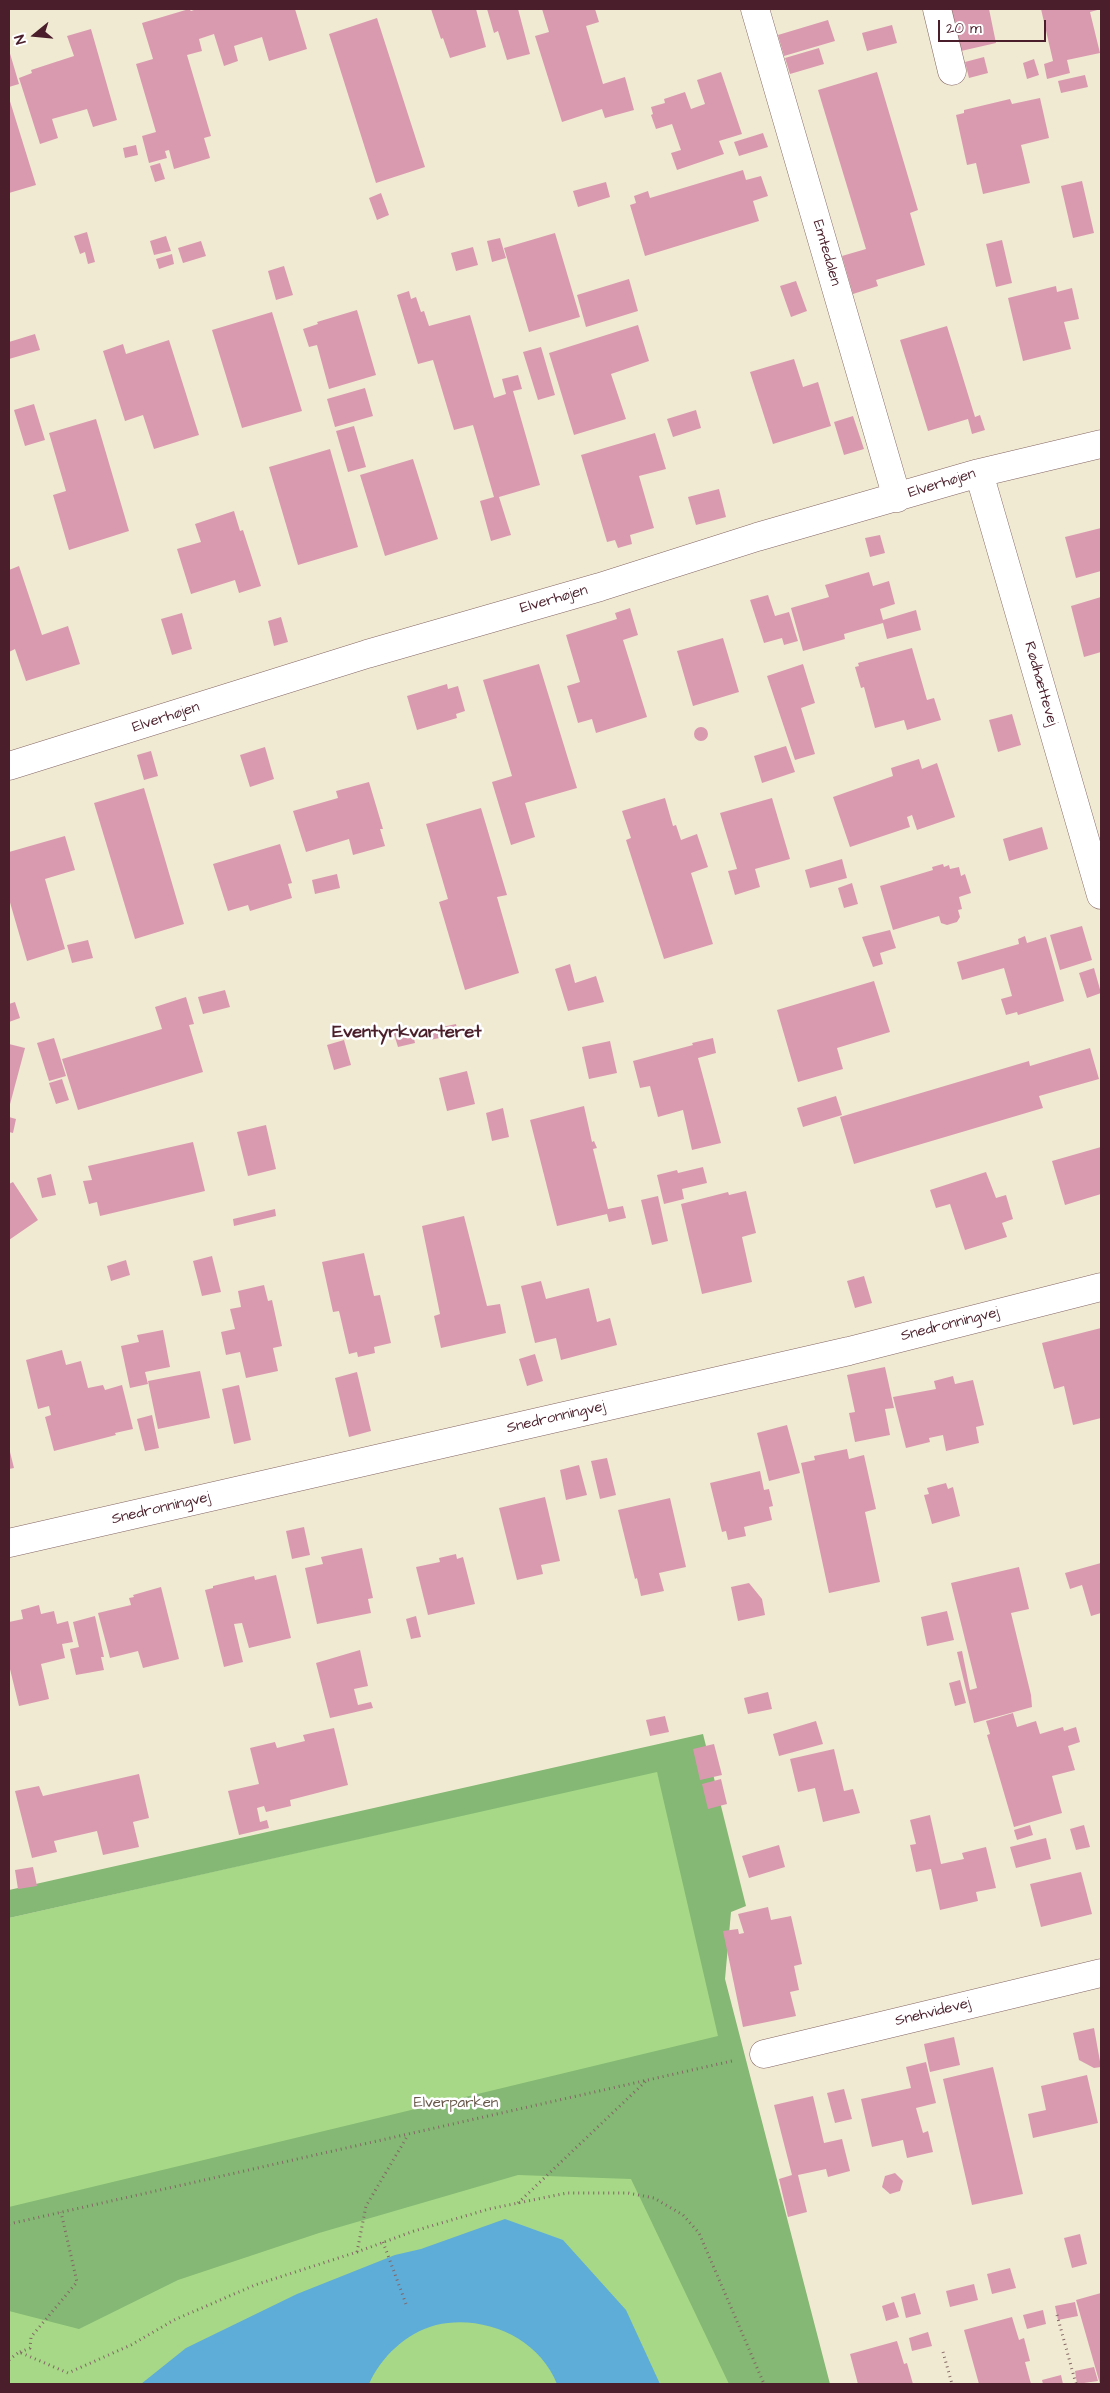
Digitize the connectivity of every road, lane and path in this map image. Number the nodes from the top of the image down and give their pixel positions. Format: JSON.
{"nodes":[{"id":1,"x":755,"y":9,"type":"edge"},
{"id":2,"x":937,"y":9,"type":"edge"},
{"id":3,"x":952,"y":71,"type":"dead end"},
{"id":4,"x":1101,"y":444,"type":"edge"},
{"id":5,"x":979,"y":473,"type":"junction"},
{"id":6,"x":897,"y":498,"type":"junction"},
{"id":7,"x":9,"y":766,"type":"edge"},
{"id":8,"x":1101,"y":895,"type":"edge"},
{"id":9,"x":1101,"y":1287,"type":"edge"},
{"id":10,"x":9,"y":1542,"type":"edge"},
{"id":11,"x":1101,"y":1973,"type":"edge"},
{"id":12,"x":764,"y":2054,"type":"joint"},
{"id":13,"x":646,"y":2081,"type":"junction"},
{"id":14,"x":408,"y":2135,"type":"junction"},
{"id":15,"x":518,"y":2203,"type":"junction"},
{"id":16,"x":61,"y":2212,"type":"junction"},
{"id":17,"x":9,"y":2224,"type":"edge"},
{"id":18,"x":383,"y":2242,"type":"junction"},
{"id":19,"x":357,"y":2252,"type":"junction"},
{"id":20,"x":406,"y":2304,"type":"dead end"},
{"id":21,"x":1057,"y":2315,"type":"dead end"},
{"id":22,"x":19,"y":2352,"type":"junction"},
{"id":23,"x":943,"y":2352,"type":"dead end"},
{"id":24,"x":9,"y":2360,"type":"edge"},
{"id":25,"x":764,"y":2384,"type":"edge"},
{"id":26,"x":952,"y":2384,"type":"edge"},
{"id":27,"x":1076,"y":2384,"type":"edge"}],
"edges":[{"from":1,"to":6,"type":"street","name":"Emtedalen"},
{"from":2,"to":3,"type":"street"},
{"from":4,"to":5,"type":"street","name":"Elverhøjen"},
{"from":5,"to":6,"type":"street","name":"Elverhøjen"},
{"from":5,"to":8,"type":"street","name":"Rødhættevej"},
{"from":6,"to":7,"type":"street","name":"Elverhøjen"},
{"from":9,"to":10,"type":"street","name":"Snedronningvej"},
{"from":11,"to":12,"type":"street","name":"Snehvidevej"},
{"from":12,"to":13,"type":"path"},
{"from":13,"to":14,"type":"path"},
{"from":13,"to":15,"type":"path"},
{"from":14,"to":16,"type":"path"},
{"from":14,"to":19,"type":"path"},
{"from":15,"to":18,"type":"path"},
{"from":15,"to":25,"type":"path"},
{"from":16,"to":17,"type":"path"},
{"from":16,"to":22,"type":"path"},
{"from":18,"to":19,"type":"path"},
{"from":18,"to":20,"type":"path"},
{"from":19,"to":22,"type":"path"},
{"from":21,"to":27,"type":"path"},
{"from":22,"to":24,"type":"path"},
{"from":23,"to":26,"type":"path"}]}
